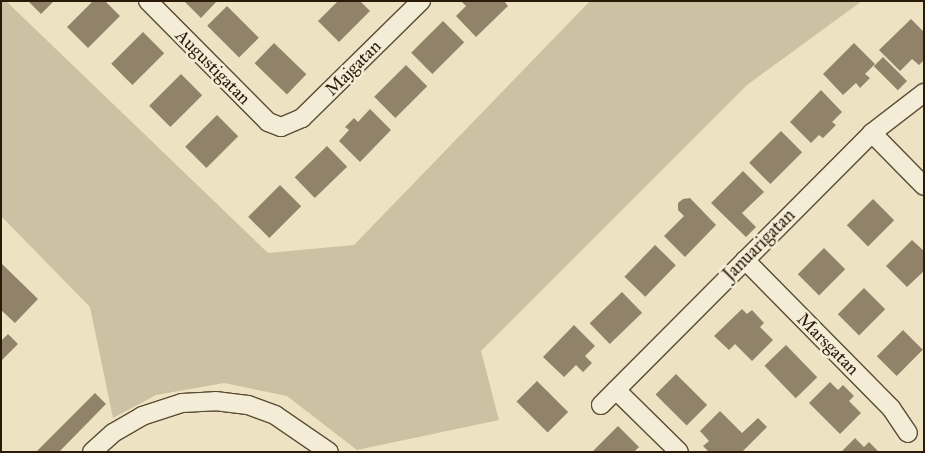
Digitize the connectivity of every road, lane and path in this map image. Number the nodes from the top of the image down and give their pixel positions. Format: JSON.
{"nodes":[{"id":1,"x":148,"y":1,"type":"edge"},
{"id":2,"x":412,"y":4,"type":"edge"},
{"id":3,"x":924,"y":93,"type":"edge"},
{"id":4,"x":281,"y":127,"type":"joint"},
{"id":5,"x":872,"y":133,"type":"junction"},
{"id":6,"x":924,"y":186,"type":"edge"},
{"id":7,"x":745,"y":260,"type":"junction"},
{"id":8,"x":616,"y":390,"type":"junction"},
{"id":9,"x":602,"y":405,"type":"dead end"},
{"id":10,"x":908,"y":433,"type":"dead end"},
{"id":11,"x":92,"y":452,"type":"edge"},
{"id":12,"x":329,"y":452,"type":"edge"},
{"id":13,"x":679,"y":452,"type":"edge"}],
"edges":[{"from":1,"to":4,"type":"street","name":"Augustigatan"},
{"from":2,"to":4,"type":"street","name":"Majgatan"},
{"from":3,"to":5,"type":"street","name":"Januarigatan"},
{"from":5,"to":6,"type":"street"},
{"from":5,"to":7,"type":"street","name":"Januarigatan"},
{"from":7,"to":8,"type":"street","name":"Januarigatan"},
{"from":7,"to":10,"type":"street","name":"Marsgatan"},
{"from":8,"to":9,"type":"street","name":"Januarigatan"},
{"from":8,"to":13,"type":"street"},
{"from":11,"to":12,"type":"street"}]}
